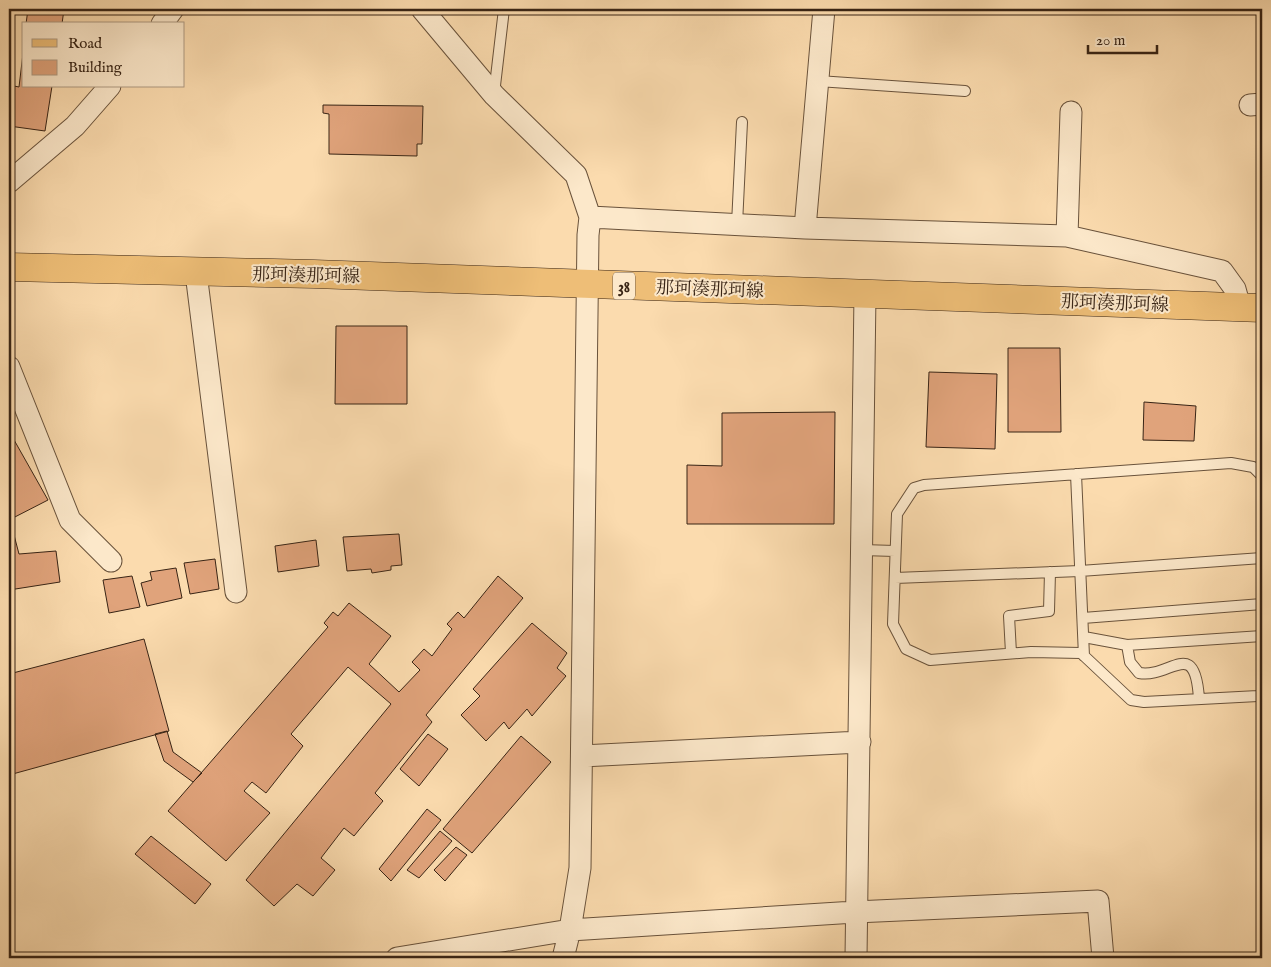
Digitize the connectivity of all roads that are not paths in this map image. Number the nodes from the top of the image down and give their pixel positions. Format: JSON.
{"nodes":[{"id":1,"x":173,"y":9,"type":"edge"},
{"id":2,"x":422,"y":9,"type":"edge"},
{"id":3,"x":504,"y":9,"type":"edge"},
{"id":4,"x":824,"y":9,"type":"edge"},
{"id":5,"x":163,"y":22,"type":"edge"},
{"id":6,"x":818,"y":82,"type":"junction"},
{"id":7,"x":108,"y":88,"type":"edge"},
{"id":8,"x":965,"y":91,"type":"dead end"},
{"id":9,"x":494,"y":95,"type":"junction"},
{"id":10,"x":1071,"y":112,"type":"dead end"},
{"id":11,"x":742,"y":122,"type":"dead end"},
{"id":12,"x":9,"y":182,"type":"edge"},
{"id":13,"x":590,"y":217,"type":"junction"},
{"id":14,"x":737,"y":224,"type":"junction"},
{"id":15,"x":805,"y":228,"type":"junction"},
{"id":16,"x":1067,"y":236,"type":"junction"},
{"id":17,"x":9,"y":267,"type":"edge"},
{"id":18,"x":196,"y":273,"type":"junction"},
{"id":19,"x":588,"y":285,"type":"junction"},
{"id":20,"x":865,"y":294,"type":"junction"},
{"id":21,"x":1251,"y":307,"type":"edge"},
{"id":22,"x":9,"y":367,"type":"edge"},
{"id":23,"x":1076,"y":474,"type":"junction"},
{"id":24,"x":1262,"y":476,"type":"edge"},
{"id":25,"x":862,"y":550,"type":"junction"},
{"id":26,"x":896,"y":551,"type":"junction"},
{"id":27,"x":1262,"y":558,"type":"edge"},
{"id":28,"x":111,"y":561,"type":"dead end"},
{"id":29,"x":1080,"y":571,"type":"junction"},
{"id":30,"x":1050,"y":572,"type":"junction"},
{"id":31,"x":895,"y":578,"type":"junction"},
{"id":32,"x":236,"y":592,"type":"dead end"},
{"id":33,"x":1262,"y":604,"type":"edge"},
{"id":34,"x":1083,"y":618,"type":"junction"},
{"id":35,"x":1262,"y":636,"type":"edge"},
{"id":36,"x":1084,"y":637,"type":"junction"},
{"id":37,"x":1127,"y":645,"type":"junction"},
{"id":38,"x":1011,"y":653,"type":"junction"},
{"id":39,"x":1084,"y":656,"type":"junction"},
{"id":40,"x":1262,"y":693,"type":"edge"},
{"id":41,"x":1199,"y":699,"type":"junction"},
{"id":42,"x":860,"y":742,"type":"junction"},
{"id":43,"x":582,"y":756,"type":"junction"},
{"id":44,"x":855,"y":912,"type":"junction"},
{"id":45,"x":570,"y":930,"type":"junction"},
{"id":46,"x":422,"y":956,"type":"edge"},
{"id":47,"x":397,"y":958,"type":"edge"},
{"id":48,"x":563,"y":958,"type":"edge"},
{"id":49,"x":856,"y":958,"type":"edge"},
{"id":50,"x":1103,"y":958,"type":"edge"}],
"edges":[{"from":1,"to":5,"type":"street"},
{"from":2,"to":9,"type":"street"},
{"from":3,"to":9,"type":"lane"},
{"from":4,"to":6,"type":"street"},
{"from":6,"to":8,"type":"lane"},
{"from":6,"to":15,"type":"street"},
{"from":7,"to":12,"type":"street"},
{"from":9,"to":13,"type":"street"},
{"from":10,"to":16,"type":"street"},
{"from":11,"to":14,"type":"lane"},
{"from":13,"to":14,"type":"street"},
{"from":13,"to":19,"type":"street"},
{"from":14,"to":15,"type":"street"},
{"from":15,"to":16,"type":"street"},
{"from":16,"to":21,"type":"street"},
{"from":17,"to":18,"type":"main road","name":"那珂湊那珂線","number":"38"},
{"from":18,"to":19,"type":"main road","name":"那珂湊那珂線","number":"38"},
{"from":18,"to":32,"type":"street"},
{"from":19,"to":20,"type":"main road","name":"那珂湊那珂線","number":"38"},
{"from":19,"to":43,"type":"street"},
{"from":20,"to":21,"type":"main road","name":"那珂湊那珂線","number":"38"},
{"from":20,"to":25,"type":"street"},
{"from":22,"to":28,"type":"street"},
{"from":23,"to":24,"type":"lane"},
{"from":23,"to":26,"type":"lane"},
{"from":23,"to":29,"type":"lane"},
{"from":25,"to":26,"type":"lane"},
{"from":25,"to":42,"type":"street"},
{"from":26,"to":31,"type":"lane"},
{"from":27,"to":29,"type":"lane"},
{"from":29,"to":30,"type":"lane"},
{"from":29,"to":34,"type":"lane"},
{"from":30,"to":31,"type":"lane"},
{"from":30,"to":38,"type":"lane"},
{"from":31,"to":38,"type":"lane"},
{"from":33,"to":34,"type":"lane"},
{"from":34,"to":36,"type":"lane"},
{"from":35,"to":37,"type":"lane"},
{"from":36,"to":37,"type":"lane"},
{"from":36,"to":39,"type":"lane"},
{"from":37,"to":41,"type":"lane"},
{"from":38,"to":39,"type":"lane"},
{"from":39,"to":41,"type":"lane"},
{"from":40,"to":41,"type":"lane"},
{"from":42,"to":43,"type":"street"},
{"from":42,"to":44,"type":"street"},
{"from":43,"to":45,"type":"street"},
{"from":44,"to":45,"type":"street"},
{"from":44,"to":49,"type":"street"},
{"from":44,"to":50,"type":"street"},
{"from":45,"to":46,"type":"street"},
{"from":45,"to":48,"type":"street"},
{"from":46,"to":47,"type":"street"}]}
